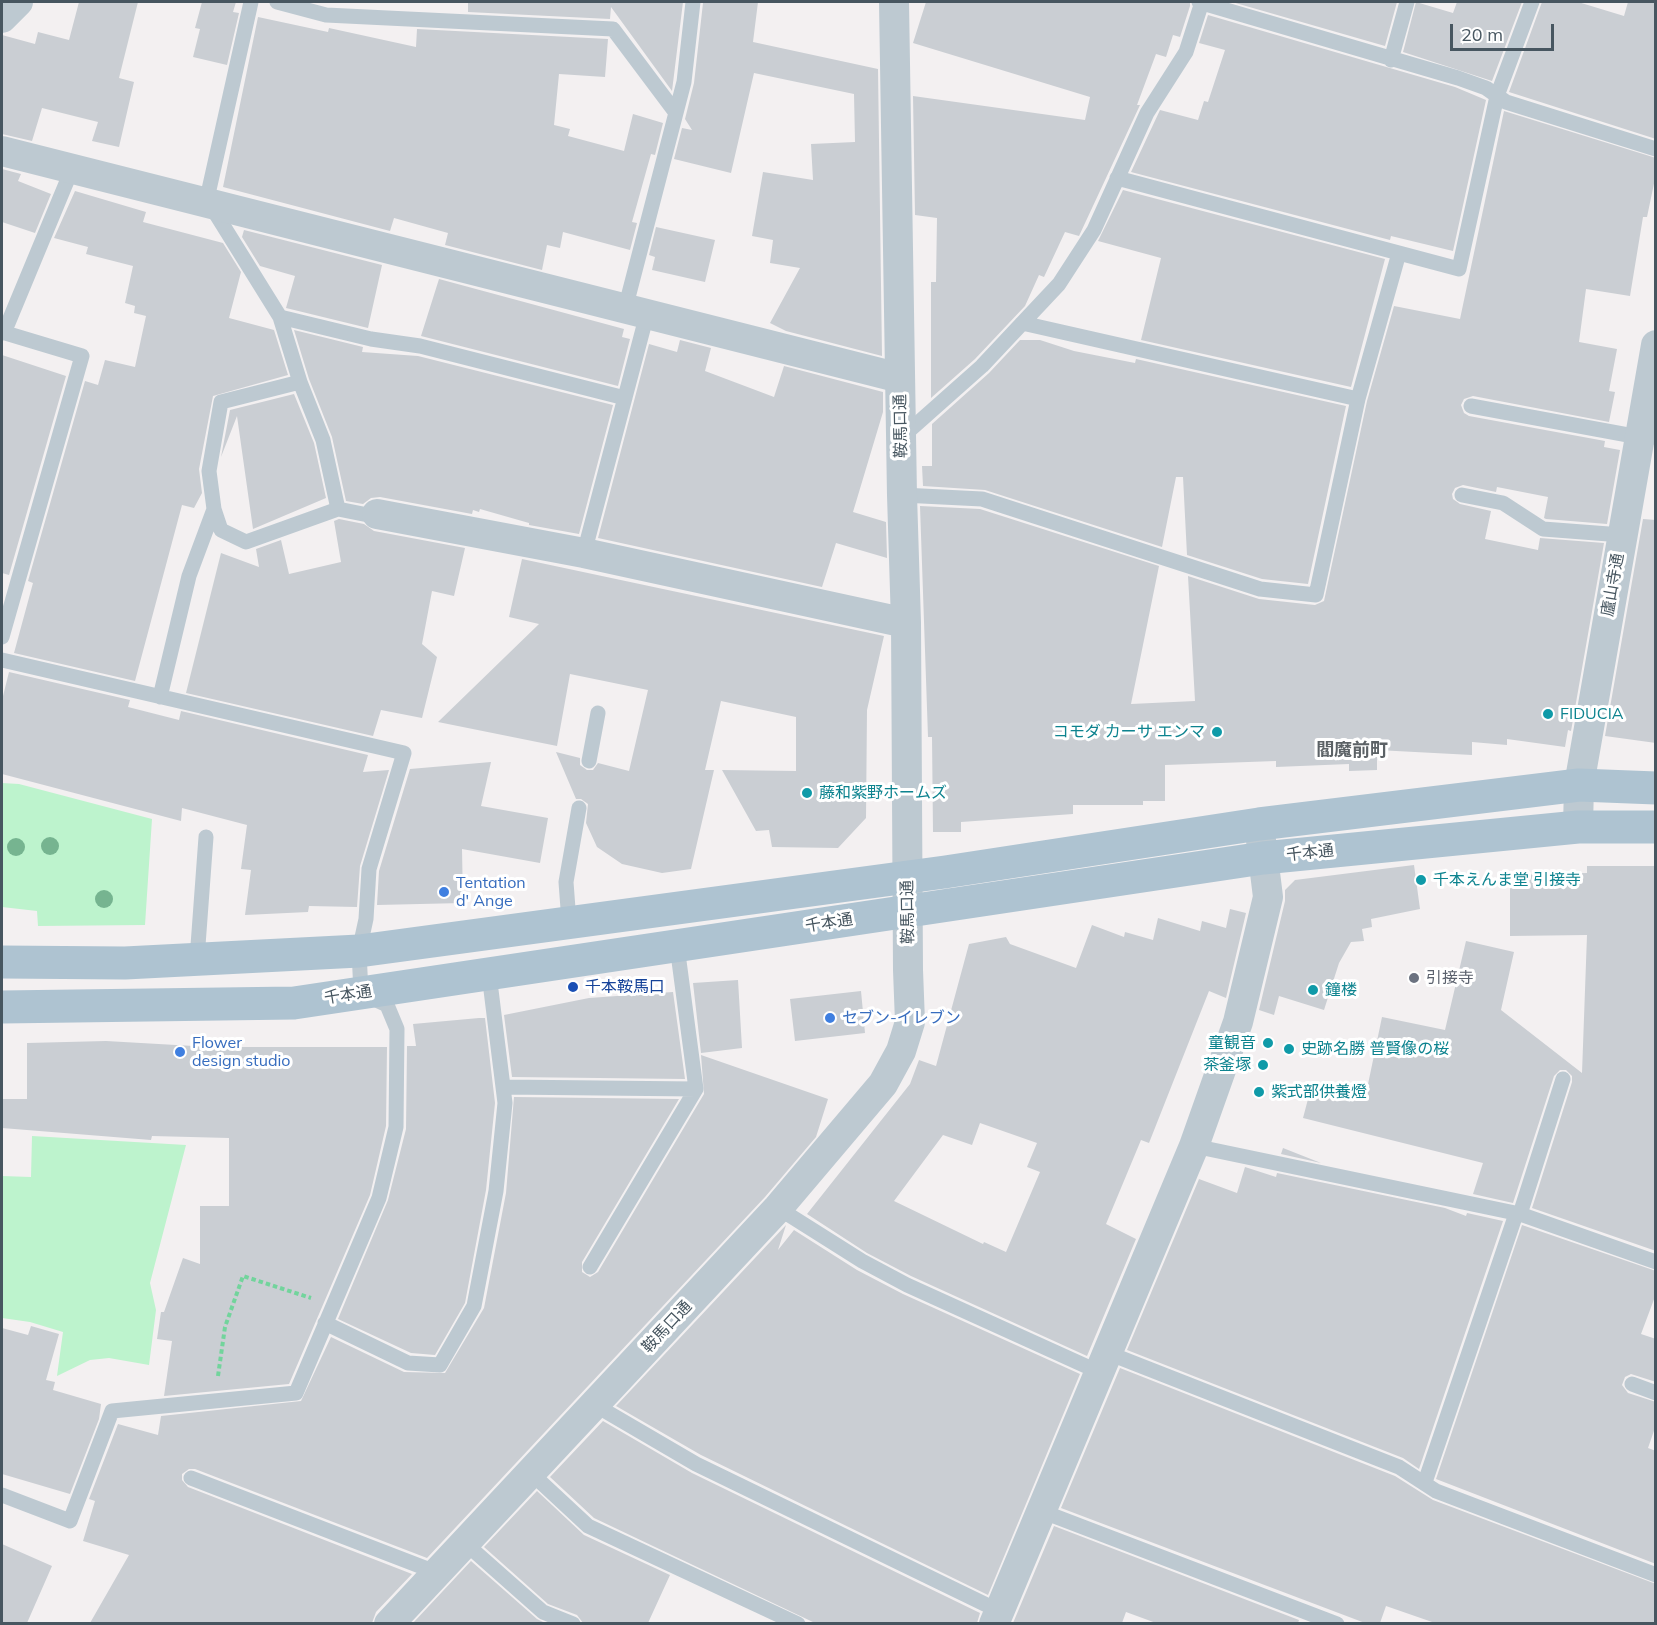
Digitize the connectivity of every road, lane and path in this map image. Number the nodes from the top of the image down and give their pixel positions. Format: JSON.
{"nodes":[{"id":1,"x":18,"y":2,"type":"edge"},
{"id":2,"x":250,"y":2,"type":"edge"},
{"id":3,"x":277,"y":2,"type":"edge"},
{"id":4,"x":693,"y":2,"type":"edge"},
{"id":5,"x":894,"y":2,"type":"edge"},
{"id":6,"x":1200,"y":2,"type":"edge"},
{"id":7,"x":1407,"y":2,"type":"edge"},
{"id":8,"x":1532,"y":2,"type":"edge"},
{"id":9,"x":2,"y":18,"type":"edge"},
{"id":10,"x":1391,"y":60,"type":"junction"},
{"id":11,"x":1497,"y":96,"type":"junction"},
{"id":12,"x":676,"y":113,"type":"junction"},
{"id":13,"x":1656,"y":149,"type":"edge"},
{"id":14,"x":2,"y":151,"type":"edge"},
{"id":15,"x":72,"y":169,"type":"junction"},
{"id":16,"x":1117,"y":178,"type":"junction"},
{"id":17,"x":208,"y":203,"type":"junction"},
{"id":18,"x":1399,"y":253,"type":"junction"},
{"id":19,"x":636,"y":311,"type":"junction"},
{"id":20,"x":280,"y":317,"type":"junction"},
{"id":21,"x":1022,"y":323,"type":"junction"},
{"id":22,"x":3,"y":333,"type":"edge"},
{"id":23,"x":1656,"y":345,"type":"edge"},
{"id":24,"x":900,"y":378,"type":"junction"},
{"id":25,"x":300,"y":382,"type":"junction"},
{"id":26,"x":625,"y":398,"type":"junction"},
{"id":27,"x":1358,"y":399,"type":"junction"},
{"id":28,"x":1471,"y":406,"type":"dead end"},
{"id":29,"x":1647,"y":437,"type":"edge"},
{"id":30,"x":901,"y":438,"type":"junction"},
{"id":31,"x":902,"y":495,"type":"junction"},
{"id":32,"x":1462,"y":495,"type":"dead end"},
{"id":33,"x":214,"y":509,"type":"junction"},
{"id":34,"x":338,"y":509,"type":"junction"},
{"id":35,"x":376,"y":514,"type":"joint"},
{"id":36,"x":1622,"y":535,"type":"junction"},
{"id":37,"x":584,"y":553,"type":"junction"},
{"id":38,"x":906,"y":623,"type":"junction"},
{"id":39,"x":2,"y":636,"type":"edge"},
{"id":40,"x":2,"y":660,"type":"edge"},
{"id":41,"x":160,"y":697,"type":"junction"},
{"id":42,"x":598,"y":713,"type":"dead end"},
{"id":43,"x":589,"y":761,"type":"dead end"},
{"id":44,"x":1579,"y":785,"type":"junction"},
{"id":45,"x":1656,"y":788,"type":"edge"},
{"id":46,"x":579,"y":808,"type":"dead end"},
{"id":47,"x":1259,"y":825,"type":"junction"},
{"id":48,"x":1578,"y":827,"type":"junction"},
{"id":49,"x":1656,"y":827,"type":"edge"},
{"id":50,"x":206,"y":837,"type":"dead end"},
{"id":51,"x":1263,"y":858,"type":"junction"},
{"id":52,"x":907,"y":877,"type":"junction"},
{"id":53,"x":908,"y":911,"type":"junction"},
{"id":54,"x":569,"y":922,"type":"junction"},
{"id":55,"x":677,"y":946,"type":"junction"},
{"id":56,"x":359,"y":951,"type":"junction"},
{"id":57,"x":197,"y":959,"type":"junction"},
{"id":58,"x":2,"y":962,"type":"edge"},
{"id":59,"x":489,"y":974,"type":"junction"},
{"id":60,"x":361,"y":993,"type":"junction"},
{"id":61,"x":2,"y":1007,"type":"edge"},
{"id":62,"x":1563,"y":1079,"type":"dead end"},
{"id":63,"x":503,"y":1087,"type":"junction"},
{"id":64,"x":696,"y":1089,"type":"junction"},
{"id":65,"x":1194,"y":1146,"type":"junction"},
{"id":66,"x":778,"y":1208,"type":"junction"},
{"id":67,"x":1518,"y":1214,"type":"junction"},
{"id":68,"x":1656,"y":1262,"type":"edge"},
{"id":69,"x":590,"y":1268,"type":"dead end"},
{"id":70,"x":333,"y":1305,"type":"junction"},
{"id":71,"x":325,"y":1323,"type":"junction"},
{"id":72,"x":1103,"y":1363,"type":"junction"},
{"id":73,"x":1632,"y":1384,"type":"dead end"},
{"id":74,"x":1656,"y":1393,"type":"edge"},
{"id":75,"x":214,"y":1401,"type":"junction"},
{"id":76,"x":595,"y":1405,"type":"junction"},
{"id":77,"x":531,"y":1473,"type":"junction"},
{"id":78,"x":191,"y":1478,"type":"dead end"},
{"id":79,"x":1425,"y":1482,"type":"junction"},
{"id":80,"x":2,"y":1495,"type":"edge"},
{"id":81,"x":1041,"y":1511,"type":"junction"},
{"id":82,"x":465,"y":1543,"type":"junction"},
{"id":83,"x":438,"y":1573,"type":"junction"},
{"id":84,"x":1656,"y":1575,"type":"edge"},
{"id":85,"x":996,"y":1617,"type":"edge"},
{"id":86,"x":389,"y":1623,"type":"edge"},
{"id":87,"x":573,"y":1623,"type":"edge"},
{"id":88,"x":798,"y":1623,"type":"edge"},
{"id":89,"x":1337,"y":1623,"type":"edge"}],
"edges":[{"from":1,"to":9,"type":"street"},
{"from":2,"to":17,"type":"lane"},
{"from":3,"to":12,"type":"lane"},
{"from":4,"to":12,"type":"lane"},
{"from":5,"to":24,"type":"street","name":"鞍馬口通"},
{"from":6,"to":10,"type":"lane"},
{"from":6,"to":16,"type":"lane"},
{"from":7,"to":10,"type":"lane"},
{"from":8,"to":11,"type":"lane"},
{"from":10,"to":11,"type":"lane"},
{"from":11,"to":13,"type":"lane"},
{"from":11,"to":18,"type":"lane"},
{"from":12,"to":19,"type":"lane"},
{"from":14,"to":15,"type":"street"},
{"from":15,"to":17,"type":"street"},
{"from":15,"to":22,"type":"lane"},
{"from":16,"to":18,"type":"lane"},
{"from":16,"to":21,"type":"lane"},
{"from":17,"to":19,"type":"street"},
{"from":17,"to":20,"type":"lane"},
{"from":18,"to":27,"type":"lane"},
{"from":19,"to":24,"type":"street"},
{"from":19,"to":26,"type":"lane"},
{"from":20,"to":25,"type":"lane"},
{"from":20,"to":26,"type":"lane"},
{"from":21,"to":27,"type":"lane"},
{"from":21,"to":30,"type":"lane"},
{"from":22,"to":39,"type":"lane"},
{"from":23,"to":29,"type":"street","name":"廬山寺通"},
{"from":24,"to":30,"type":"street","name":"鞍馬口通"},
{"from":25,"to":33,"type":"lane"},
{"from":25,"to":34,"type":"lane"},
{"from":26,"to":37,"type":"lane"},
{"from":27,"to":31,"type":"lane"},
{"from":28,"to":29,"type":"lane"},
{"from":29,"to":36,"type":"street","name":"廬山寺通"},
{"from":30,"to":31,"type":"street","name":"鞍馬口通"},
{"from":31,"to":38,"type":"street","name":"鞍馬口通"},
{"from":32,"to":36,"type":"lane"},
{"from":33,"to":34,"type":"lane"},
{"from":33,"to":41,"type":"lane"},
{"from":34,"to":35,"type":"lane"},
{"from":35,"to":37,"type":"street"},
{"from":36,"to":44,"type":"street","name":"廬山寺通"},
{"from":37,"to":38,"type":"street"},
{"from":38,"to":52,"type":"street","name":"鞍馬口通"},
{"from":40,"to":41,"type":"lane"},
{"from":41,"to":56,"type":"lane"},
{"from":42,"to":43,"type":"lane"},
{"from":44,"to":45,"type":"main road","name":"千本通"},
{"from":44,"to":47,"type":"main road","name":"千本通"},
{"from":44,"to":48,"type":"street","name":"廬山寺通"},
{"from":46,"to":54,"type":"lane"},
{"from":47,"to":51,"type":"street"},
{"from":47,"to":52,"type":"main road","name":"千本通"},
{"from":48,"to":49,"type":"main road","name":"千本通"},
{"from":48,"to":51,"type":"main road","name":"千本通"},
{"from":50,"to":57,"type":"lane"},
{"from":51,"to":53,"type":"main road","name":"千本通"},
{"from":51,"to":65,"type":"street"},
{"from":52,"to":53,"type":"street","name":"鞍馬口通"},
{"from":52,"to":54,"type":"main road","name":"千本通"},
{"from":53,"to":55,"type":"main road","name":"千本通"},
{"from":53,"to":66,"type":"street","name":"鞍馬口通"},
{"from":54,"to":56,"type":"main road","name":"千本通"},
{"from":55,"to":59,"type":"main road","name":"千本通"},
{"from":55,"to":64,"type":"lane"},
{"from":56,"to":57,"type":"main road","name":"千本通"},
{"from":56,"to":60,"type":"lane"},
{"from":57,"to":58,"type":"main road","name":"千本通"},
{"from":59,"to":60,"type":"main road","name":"千本通"},
{"from":59,"to":63,"type":"lane"},
{"from":60,"to":61,"type":"main road","name":"千本通"},
{"from":60,"to":70,"type":"lane"},
{"from":62,"to":67,"type":"lane"},
{"from":63,"to":64,"type":"lane"},
{"from":63,"to":71,"type":"lane"},
{"from":64,"to":69,"type":"lane"},
{"from":65,"to":67,"type":"lane"},
{"from":65,"to":72,"type":"street"},
{"from":66,"to":72,"type":"lane"},
{"from":66,"to":76,"type":"street","name":"鞍馬口通"},
{"from":67,"to":68,"type":"lane"},
{"from":67,"to":79,"type":"lane"},
{"from":70,"to":71,"type":"lane"},
{"from":70,"to":75,"type":"path"},
{"from":71,"to":75,"type":"lane"},
{"from":72,"to":79,"type":"lane"},
{"from":72,"to":81,"type":"street"},
{"from":73,"to":74,"type":"lane"},
{"from":75,"to":80,"type":"lane"},
{"from":76,"to":77,"type":"street","name":"鞍馬口通"},
{"from":76,"to":85,"type":"lane"},
{"from":77,"to":82,"type":"street","name":"鞍馬口通"},
{"from":77,"to":88,"type":"lane"},
{"from":78,"to":83,"type":"lane"},
{"from":79,"to":84,"type":"lane"},
{"from":81,"to":85,"type":"street"},
{"from":81,"to":89,"type":"lane"},
{"from":82,"to":83,"type":"street","name":"鞍馬口通"},
{"from":82,"to":87,"type":"lane"},
{"from":83,"to":86,"type":"street","name":"鞍馬口通"}]}
